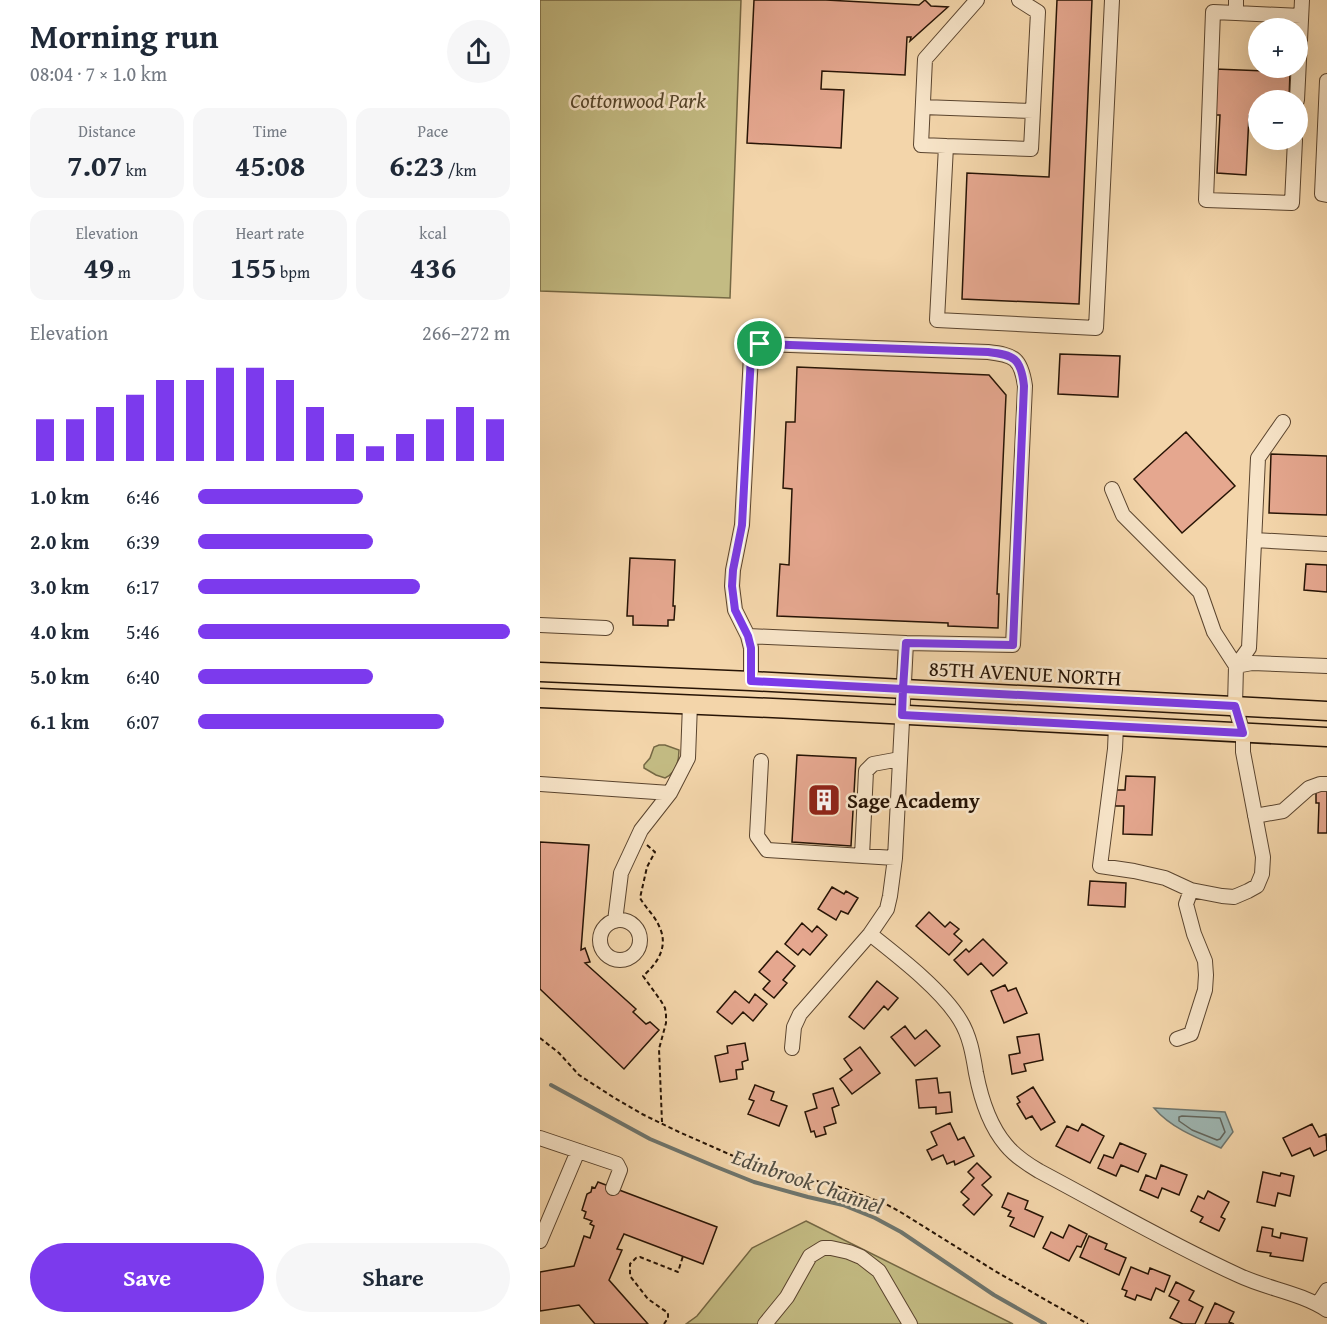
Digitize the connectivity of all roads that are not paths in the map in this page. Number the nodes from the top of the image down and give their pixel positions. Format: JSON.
{"nodes":[{"id":1,"x":977,"y":0,"type":"edge"},
{"id":2,"x":1019,"y":0,"type":"edge"},
{"id":3,"x":1112,"y":0,"type":"edge"},
{"id":4,"x":1302,"y":0,"type":"edge"},
{"id":5,"x":1236,"y":7,"type":"edge"},
{"id":6,"x":1301,"y":16,"type":"junction"},
{"id":7,"x":1327,"y":81,"type":"edge"},
{"id":8,"x":1297,"y":90,"type":"edge"},
{"id":9,"x":923,"y":107,"type":"junction"},
{"id":10,"x":1033,"y":111,"type":"junction"},
{"id":11,"x":946,"y":146,"type":"junction"},
{"id":12,"x":1295,"y":150,"type":"edge"},
{"id":13,"x":1327,"y":195,"type":"edge"},
{"id":14,"x":1284,"y":422,"type":"dead end"},
{"id":15,"x":1112,"y":489,"type":"dead end"},
{"id":16,"x":1254,"y":540,"type":"junction"},
{"id":17,"x":1327,"y":544,"type":"edge"},
{"id":18,"x":540,"y":625,"type":"edge"},
{"id":19,"x":606,"y":628,"type":"dead end"},
{"id":20,"x":748,"y":636,"type":"junction"},
{"id":21,"x":906,"y":643,"type":"junction"},
{"id":22,"x":1236,"y":666,"type":"junction"},
{"id":23,"x":1327,"y":666,"type":"edge"},
{"id":24,"x":540,"y":672,"type":"edge"},
{"id":25,"x":751,"y":681,"type":"junction"},
{"id":26,"x":903,"y":689,"type":"junction"},
{"id":27,"x":540,"y":698,"type":"edge"},
{"id":28,"x":690,"y":704,"type":"junction"},
{"id":29,"x":1235,"y":706,"type":"junction"},
{"id":30,"x":1327,"y":711,"type":"edge"},
{"id":31,"x":902,"y":715,"type":"junction"},
{"id":32,"x":1116,"y":726,"type":"junction"},
{"id":33,"x":1243,"y":733,"type":"junction"},
{"id":34,"x":1327,"y":737,"type":"edge"},
{"id":35,"x":900,"y":759,"type":"junction"},
{"id":36,"x":761,"y":761,"type":"dead end"},
{"id":37,"x":540,"y":784,"type":"edge"},
{"id":38,"x":1327,"y":784,"type":"edge"},
{"id":39,"x":670,"y":793,"type":"junction"},
{"id":40,"x":1255,"y":816,"type":"junction"},
{"id":41,"x":862,"y":856,"type":"junction"},
{"id":42,"x":894,"y":858,"type":"junction"},
{"id":43,"x":1191,"y":890,"type":"junction"},
{"id":44,"x":615,"y":921,"type":"dead end"},
{"id":45,"x":870,"y":934,"type":"junction"},
{"id":46,"x":1177,"y":1039,"type":"dead end"},
{"id":47,"x":792,"y":1048,"type":"dead end"},
{"id":48,"x":540,"y":1137,"type":"edge"},
{"id":49,"x":578,"y":1151,"type":"junction"},
{"id":50,"x":613,"y":1188,"type":"dead end"},
{"id":51,"x":540,"y":1241,"type":"edge"},
{"id":52,"x":1327,"y":1290,"type":"edge"},
{"id":53,"x":1323,"y":1307,"type":"edge"},
{"id":54,"x":765,"y":1324,"type":"edge"},
{"id":55,"x":910,"y":1324,"type":"edge"}],
"edges":[{"from":1,"to":9,"type":"street"},
{"from":2,"to":10,"type":"street"},
{"from":3,"to":11,"type":"street"},
{"from":4,"to":6,"type":"street"},
{"from":5,"to":6,"type":"street"},
{"from":5,"to":12,"type":"street"},
{"from":6,"to":8,"type":"street"},
{"from":7,"to":13,"type":"street"},
{"from":9,"to":10,"type":"street"},
{"from":9,"to":11,"type":"street"},
{"from":10,"to":11,"type":"street"},
{"from":14,"to":16,"type":"street"},
{"from":15,"to":22,"type":"street"},
{"from":16,"to":17,"type":"street"},
{"from":16,"to":22,"type":"street"},
{"from":18,"to":19,"type":"street"},
{"from":20,"to":21,"type":"street"},
{"from":20,"to":21,"type":"street"},
{"from":20,"to":25,"type":"street"},
{"from":21,"to":26,"type":"street"},
{"from":22,"to":23,"type":"street"},
{"from":22,"to":29,"type":"street"},
{"from":24,"to":25,"type":"main road","name":"85TH AVENUE NORTH"},
{"from":25,"to":26,"type":"main road","name":"85TH AVENUE NORTH"},
{"from":26,"to":29,"type":"main road","name":"85TH AVENUE NORTH"},
{"from":26,"to":31,"type":"street"},
{"from":27,"to":28,"type":"main road"},
{"from":28,"to":31,"type":"main road"},
{"from":28,"to":39,"type":"street"},
{"from":29,"to":30,"type":"main road","name":"85TH AVENUE NORTH"},
{"from":29,"to":33,"type":"street"},
{"from":31,"to":32,"type":"main road"},
{"from":31,"to":35,"type":"street"},
{"from":32,"to":33,"type":"main road"},
{"from":32,"to":43,"type":"street"},
{"from":33,"to":34,"type":"main road"},
{"from":33,"to":40,"type":"street"},
{"from":35,"to":41,"type":"street"},
{"from":35,"to":42,"type":"street"},
{"from":36,"to":41,"type":"street"},
{"from":37,"to":39,"type":"street"},
{"from":38,"to":40,"type":"street"},
{"from":39,"to":44,"type":"street"},
{"from":40,"to":43,"type":"street"},
{"from":41,"to":42,"type":"street"},
{"from":42,"to":45,"type":"street"},
{"from":43,"to":46,"type":"street"},
{"from":45,"to":47,"type":"street"},
{"from":45,"to":53,"type":"street"},
{"from":48,"to":49,"type":"street"},
{"from":49,"to":50,"type":"street"},
{"from":49,"to":51,"type":"street"},
{"from":52,"to":53,"type":"street"},
{"from":54,"to":55,"type":"street"}]}
